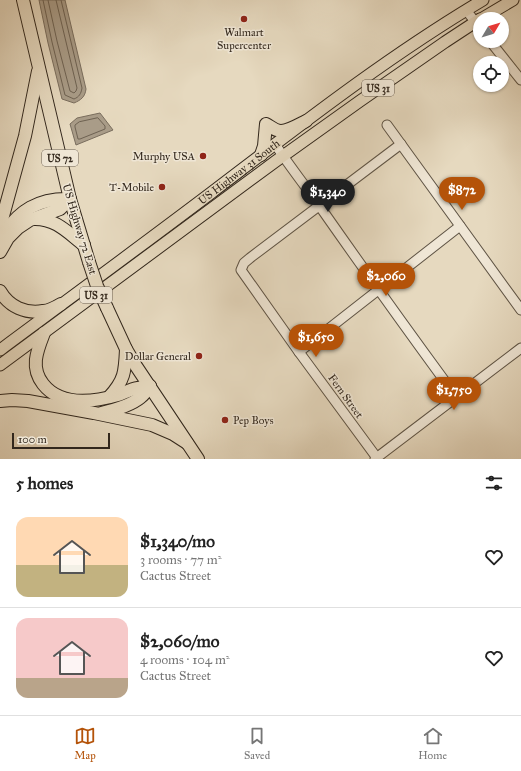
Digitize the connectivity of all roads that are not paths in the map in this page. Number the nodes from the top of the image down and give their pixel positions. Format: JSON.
{"nodes":[{"id":1,"x":23,"y":0,"type":"edge"},
{"id":2,"x":483,"y":0,"type":"edge"},
{"id":3,"x":513,"y":0,"type":"edge"},
{"id":4,"x":466,"y":10,"type":"junction"},
{"id":5,"x":494,"y":12,"type":"edge"},
{"id":6,"x":473,"y":16,"type":"edge"},
{"id":7,"x":473,"y":26,"type":"edge"},
{"id":8,"x":496,"y":48,"type":"edge"},
{"id":9,"x":39,"y":66,"type":"junction"},
{"id":10,"x":521,"y":80,"type":"edge"},
{"id":11,"x":306,"y":121,"type":"junction"},
{"id":12,"x":387,"y":125,"type":"dead end"},
{"id":13,"x":275,"y":144,"type":"junction"},
{"id":14,"x":401,"y":144,"type":"junction"},
{"id":15,"x":261,"y":155,"type":"junction"},
{"id":16,"x":283,"y":156,"type":"junction"},
{"id":17,"x":70,"y":199,"type":"junction"},
{"id":18,"x":319,"y":206,"type":"junction"},
{"id":19,"x":30,"y":220,"type":"junction"},
{"id":20,"x":460,"y":226,"type":"junction"},
{"id":21,"x":0,"y":227,"type":"edge"},
{"id":22,"x":0,"y":239,"type":"edge"},
{"id":23,"x":84,"y":245,"type":"junction"},
{"id":24,"x":0,"y":252,"type":"edge"},
{"id":25,"x":378,"y":290,"type":"junction"},
{"id":26,"x":0,"y":291,"type":"edge"},
{"id":27,"x":61,"y":304,"type":"junction"},
{"id":28,"x":521,"y":310,"type":"edge"},
{"id":29,"x":44,"y":333,"type":"junction"},
{"id":30,"x":521,"y":348,"type":"edge"},
{"id":31,"x":126,"y":349,"type":"junction"},
{"id":32,"x":0,"y":350,"type":"edge"},
{"id":33,"x":298,"y":352,"type":"junction"},
{"id":34,"x":0,"y":365,"type":"edge"},
{"id":35,"x":444,"y":380,"type":"dead end"},
{"id":36,"x":150,"y":386,"type":"junction"},
{"id":37,"x":109,"y":397,"type":"junction"},
{"id":38,"x":0,"y":401,"type":"edge"},
{"id":39,"x":94,"y":413,"type":"junction"},
{"id":40,"x":186,"y":443,"type":"junction"},
{"id":41,"x":376,"y":458,"type":"edge"},
{"id":42,"x":198,"y":459,"type":"edge"}],
"edges":[{"from":1,"to":9,"type":"highway","name":"US Highway 72 East","number":"US 72"},
{"from":2,"to":4,"type":"main road","name":"US Highway 31 South","number":"US 31"},
{"from":3,"to":5,"type":"main road","name":"US Highway 31 South","number":"US 31"},
{"from":4,"to":6,"type":"street"},
{"from":4,"to":11,"type":"main road","name":"US Highway 31 South","number":"US 31"},
{"from":7,"to":16,"type":"main road","name":"US Highway 31 South","number":"US 31"},
{"from":8,"to":10,"type":"street"},
{"from":9,"to":17,"type":"highway","name":"US Highway 72 East","number":"US 72"},
{"from":9,"to":21,"type":"highway"},
{"from":11,"to":13,"type":"main road","name":"US Highway 31 South","number":"US 31"},
{"from":11,"to":15,"type":"highway"},
{"from":12,"to":14,"type":"street"},
{"from":13,"to":15,"type":"main road","name":"US Highway 31 South","number":"US 31"},
{"from":13,"to":16,"type":"street"},
{"from":14,"to":18,"type":"street"},
{"from":14,"to":20,"type":"street"},
{"from":15,"to":27,"type":"main road","name":"US Highway 31 South","number":"US 31"},
{"from":16,"to":18,"type":"street"},
{"from":16,"to":29,"type":"main road","name":"US Highway 31 South","number":"US 31"},
{"from":17,"to":19,"type":"highway"},
{"from":17,"to":22,"type":"highway"},
{"from":17,"to":23,"type":"highway","name":"US Highway 72 East","number":"US 72"},
{"from":18,"to":25,"type":"street"},
{"from":18,"to":33,"type":"street","name":"Fern Street"},
{"from":19,"to":23,"type":"highway"},
{"from":19,"to":24,"type":"highway"},
{"from":20,"to":25,"type":"street"},
{"from":20,"to":28,"type":"street"},
{"from":23,"to":31,"type":"highway","name":"US Highway 72 East","number":"US 72","bridge":true},
{"from":25,"to":33,"type":"street"},
{"from":25,"to":35,"type":"street"},
{"from":26,"to":27,"type":"highway"},
{"from":27,"to":32,"type":"main road","name":"US Highway 31 South","number":"US 31"},
{"from":29,"to":34,"type":"main road","name":"US Highway 31 South","number":"US 31"},
{"from":29,"to":37,"type":"highway"},
{"from":30,"to":41,"type":"street"},
{"from":31,"to":36,"type":"highway","name":"US Highway 72 East","number":"US 72"},
{"from":31,"to":37,"type":"highway"},
{"from":33,"to":41,"type":"street","name":"Fern Street"},
{"from":36,"to":37,"type":"highway"},
{"from":36,"to":39,"type":"highway"},
{"from":36,"to":40,"type":"highway","name":"US Highway 72 East","number":"US 72"},
{"from":38,"to":39,"type":"highway"},
{"from":39,"to":40,"type":"highway"},
{"from":40,"to":42,"type":"highway","name":"US Highway 72 East","number":"US 72"}]}
